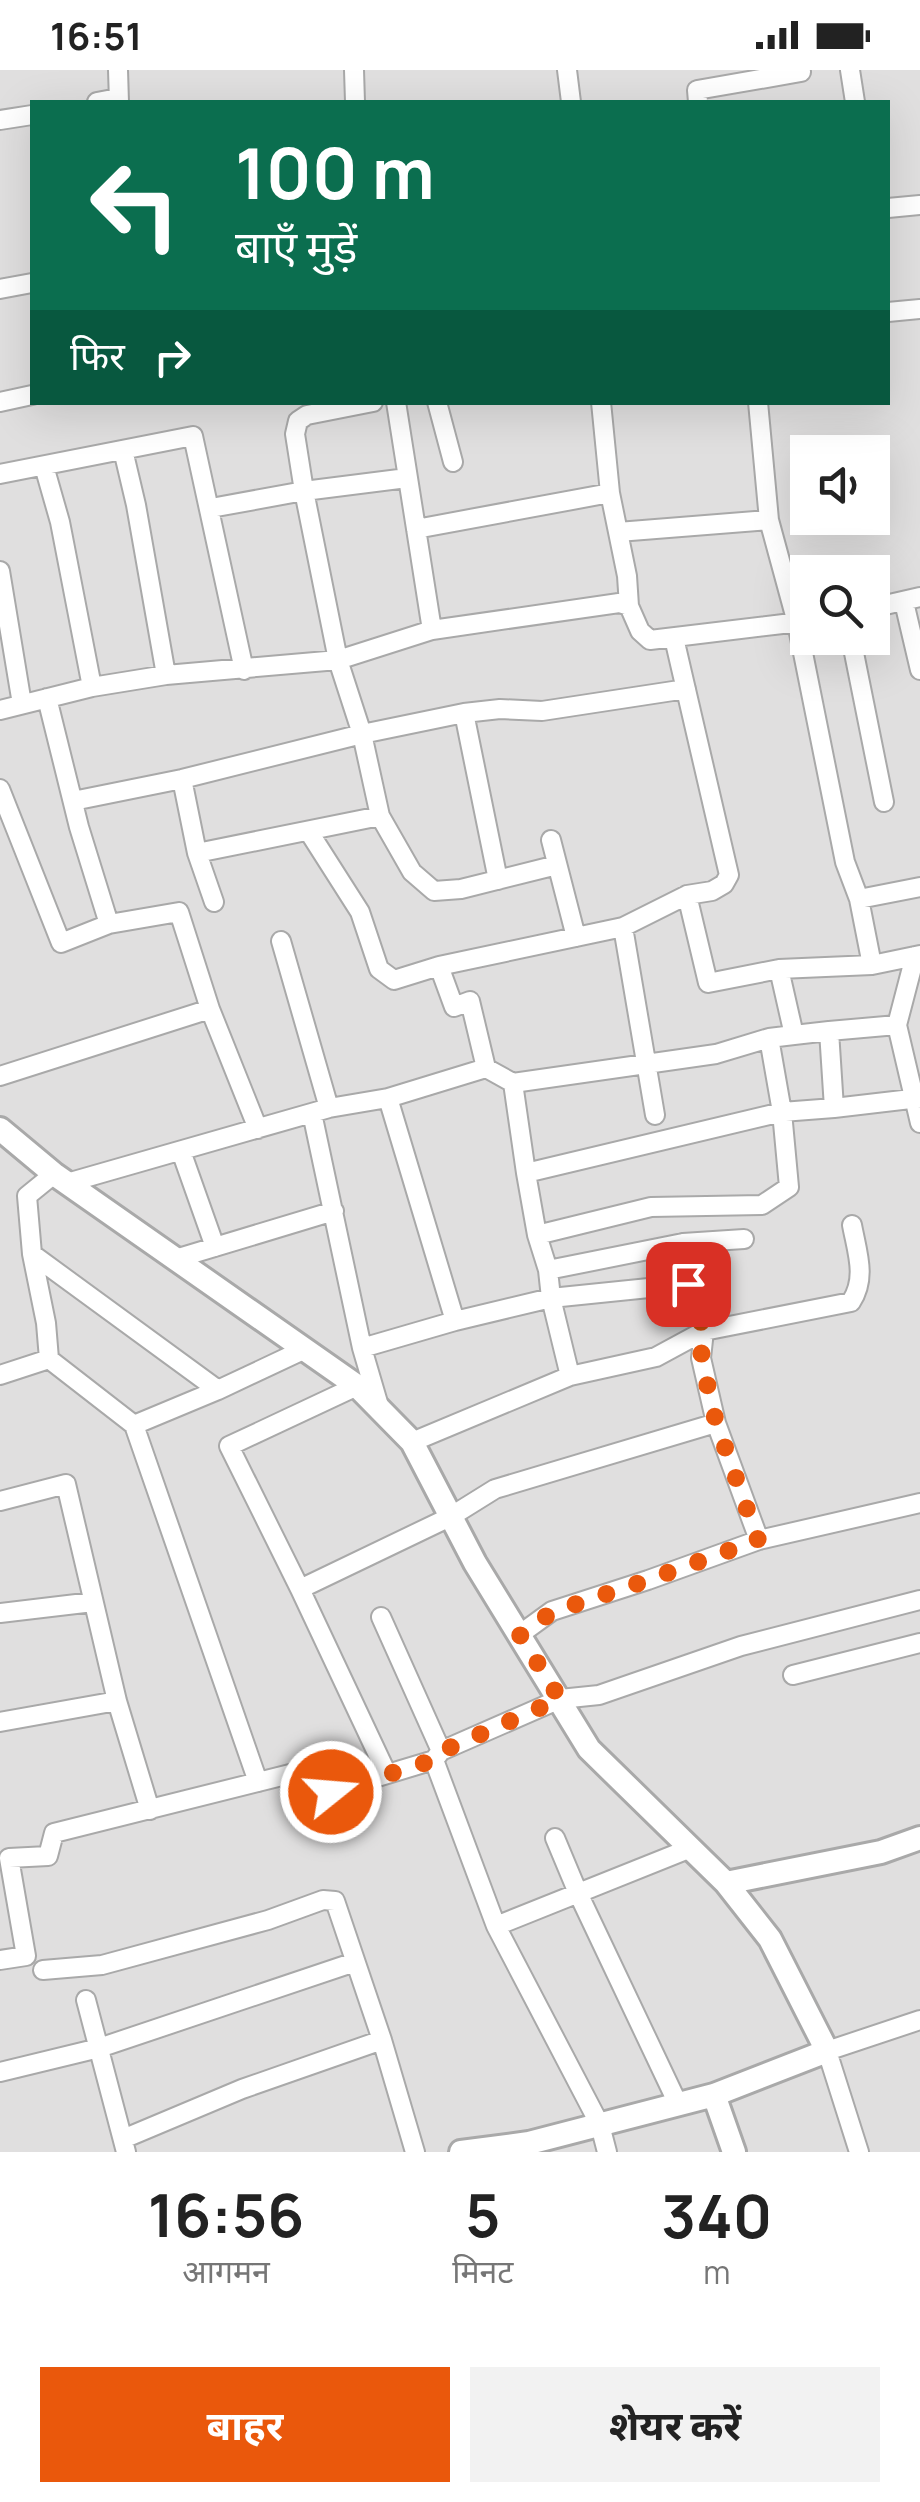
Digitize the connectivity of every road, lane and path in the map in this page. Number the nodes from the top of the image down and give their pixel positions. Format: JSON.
{"nodes":[{"id":1,"x":118,"y":70,"type":"edge"},
{"id":2,"x":354,"y":70,"type":"edge"},
{"id":3,"x":566,"y":70,"type":"edge"},
{"id":4,"x":850,"y":70,"type":"edge"},
{"id":5,"x":801,"y":72,"type":"edge"},
{"id":6,"x":119,"y":100,"type":"edge"},
{"id":7,"x":355,"y":100,"type":"edge"},
{"id":8,"x":571,"y":100,"type":"edge"},
{"id":9,"x":698,"y":100,"type":"edge"},
{"id":10,"x":855,"y":100,"type":"edge"},
{"id":11,"x":30,"y":115,"type":"edge"},
{"id":12,"x":0,"y":120,"type":"edge"},
{"id":13,"x":920,"y":205,"type":"edge"},
{"id":14,"x":890,"y":208,"type":"edge"},
{"id":15,"x":30,"y":283,"type":"edge"},
{"id":16,"x":0,"y":290,"type":"edge"},
{"id":17,"x":920,"y":309,"type":"edge"},
{"id":18,"x":890,"y":312,"type":"edge"},
{"id":19,"x":30,"y":395,"type":"edge"},
{"id":20,"x":0,"y":402,"type":"edge"},
{"id":21,"x":358,"y":405,"type":"edge"},
{"id":22,"x":396,"y":405,"type":"edge"},
{"id":23,"x":437,"y":405,"type":"edge"},
{"id":24,"x":601,"y":405,"type":"edge"},
{"id":25,"x":758,"y":405,"type":"edge"},
{"id":26,"x":124,"y":450,"type":"junction"},
{"id":27,"x":454,"y":462,"type":"dead end"},
{"id":28,"x":44,"y":466,"type":"junction"},
{"id":29,"x":0,"y":474,"type":"edge"},
{"id":30,"x":407,"y":478,"type":"junction"},
{"id":31,"x":304,"y":491,"type":"junction"},
{"id":32,"x":610,"y":493,"type":"junction"},
{"id":33,"x":211,"y":508,"type":"junction"},
{"id":34,"x":769,"y":520,"type":"junction"},
{"id":35,"x":416,"y":529,"type":"junction"},
{"id":36,"x":618,"y":532,"type":"junction"},
{"id":37,"x":0,"y":570,"type":"edge"},
{"id":38,"x":790,"y":585,"type":"edge"},
{"id":39,"x":912,"y":600,"type":"edge"},
{"id":40,"x":628,"y":606,"type":"junction"},
{"id":41,"x":790,"y":624,"type":"edge"},
{"id":42,"x":432,"y":630,"type":"junction"},
{"id":43,"x":674,"y":638,"type":"junction"},
{"id":44,"x":808,"y":655,"type":"edge"},
{"id":45,"x":854,"y":655,"type":"edge"},
{"id":46,"x":338,"y":660,"type":"junction"},
{"id":47,"x":244,"y":670,"type":"junction"},
{"id":48,"x":920,"y":670,"type":"edge"},
{"id":49,"x":166,"y":675,"type":"junction"},
{"id":50,"x":92,"y":686,"type":"junction"},
{"id":51,"x":686,"y":689,"type":"junction"},
{"id":52,"x":46,"y":698,"type":"junction"},
{"id":53,"x":22,"y":704,"type":"junction"},
{"id":54,"x":0,"y":710,"type":"edge"},
{"id":55,"x":464,"y":712,"type":"junction"},
{"id":56,"x":362,"y":734,"type":"junction"},
{"id":57,"x":182,"y":779,"type":"junction"},
{"id":58,"x":0,"y":789,"type":"edge"},
{"id":59,"x":72,"y":802,"type":"junction"},
{"id":60,"x":884,"y":802,"type":"dead end"},
{"id":61,"x":380,"y":816,"type":"junction"},
{"id":62,"x":309,"y":832,"type":"junction"},
{"id":63,"x":551,"y":840,"type":"dead end"},
{"id":64,"x":197,"y":854,"type":"junction"},
{"id":65,"x":557,"y":865,"type":"junction"},
{"id":66,"x":498,"y":880,"type":"junction"},
{"id":67,"x":920,"y":887,"type":"edge"},
{"id":68,"x":687,"y":894,"type":"junction"},
{"id":69,"x":859,"y":898,"type":"junction"},
{"id":70,"x":214,"y":902,"type":"dead end"},
{"id":71,"x":109,"y":924,"type":"junction"},
{"id":72,"x":623,"y":927,"type":"junction"},
{"id":73,"x":576,"y":937,"type":"junction"},
{"id":74,"x":282,"y":940,"type":"dead end"},
{"id":75,"x":918,"y":956,"type":"edge"},
{"id":76,"x":872,"y":965,"type":"junction"},
{"id":77,"x":440,"y":966,"type":"junction"},
{"id":78,"x":779,"y":970,"type":"junction"},
{"id":79,"x":210,"y":1009,"type":"junction"},
{"id":80,"x":897,"y":1025,"type":"junction"},
{"id":81,"x":828,"y":1031,"type":"junction"},
{"id":82,"x":794,"y":1035,"type":"junction"},
{"id":83,"x":769,"y":1038,"type":"junction"},
{"id":84,"x":648,"y":1064,"type":"junction"},
{"id":85,"x":486,"y":1068,"type":"junction"},
{"id":86,"x":0,"y":1076,"type":"edge"},
{"id":87,"x":514,"y":1083,"type":"junction"},
{"id":88,"x":388,"y":1098,"type":"junction"},
{"id":89,"x":918,"y":1098,"type":"edge"},
{"id":90,"x":834,"y":1108,"type":"junction"},
{"id":91,"x":320,"y":1111,"type":"junction"},
{"id":92,"x":782,"y":1112,"type":"junction"},
{"id":93,"x":655,"y":1115,"type":"dead end"},
{"id":94,"x":920,"y":1123,"type":"edge"},
{"id":95,"x":258,"y":1129,"type":"junction"},
{"id":96,"x":0,"y":1130,"type":"edge"},
{"id":97,"x":181,"y":1151,"type":"junction"},
{"id":98,"x":526,"y":1173,"type":"junction"},
{"id":99,"x":61,"y":1178,"type":"junction"},
{"id":100,"x":334,"y":1212,"type":"junction"},
{"id":101,"x":852,"y":1225,"type":"dead end"},
{"id":102,"x":536,"y":1235,"type":"junction"},
{"id":103,"x":744,"y":1239,"type":"dead end"},
{"id":104,"x":684,"y":1243,"type":"junction"},
{"id":105,"x":215,"y":1247,"type":"junction"},
{"id":106,"x":32,"y":1254,"type":"junction"},
{"id":107,"x":175,"y":1258,"type":"junction"},
{"id":108,"x":548,"y":1270,"type":"junction"},
{"id":109,"x":688,"y":1284,"type":"junction"},
{"id":110,"x":551,"y":1298,"type":"junction"},
{"id":111,"x":456,"y":1321,"type":"junction"},
{"id":112,"x":704,"y":1331,"type":"junction"},
{"id":113,"x":362,"y":1348,"type":"junction"},
{"id":114,"x":303,"y":1350,"type":"junction"},
{"id":115,"x":656,"y":1357,"type":"junction"},
{"id":116,"x":49,"y":1358,"type":"junction"},
{"id":117,"x":701,"y":1358,"type":"junction"},
{"id":118,"x":0,"y":1375,"type":"edge"},
{"id":119,"x":570,"y":1376,"type":"junction"},
{"id":120,"x":357,"y":1386,"type":"junction"},
{"id":121,"x":218,"y":1390,"type":"junction"},
{"id":122,"x":379,"y":1406,"type":"junction"},
{"id":123,"x":716,"y":1422,"type":"junction"},
{"id":124,"x":134,"y":1425,"type":"junction"},
{"id":125,"x":412,"y":1442,"type":"junction"},
{"id":126,"x":0,"y":1501,"type":"edge"},
{"id":127,"x":920,"y":1502,"type":"edge"},
{"id":128,"x":450,"y":1517,"type":"junction"},
{"id":129,"x":758,"y":1540,"type":"junction"},
{"id":130,"x":300,"y":1589,"type":"junction"},
{"id":131,"x":920,"y":1600,"type":"edge"},
{"id":132,"x":93,"y":1602,"type":"junction"},
{"id":133,"x":0,"y":1612,"type":"edge"},
{"id":134,"x":381,"y":1617,"type":"dead end"},
{"id":135,"x":520,"y":1635,"type":"junction"},
{"id":136,"x":920,"y":1643,"type":"edge"},
{"id":137,"x":793,"y":1675,"type":"dead end"},
{"id":138,"x":560,"y":1699,"type":"junction"},
{"id":139,"x":117,"y":1701,"type":"junction"},
{"id":140,"x":0,"y":1722,"type":"edge"},
{"id":141,"x":437,"y":1756,"type":"junction"},
{"id":142,"x":386,"y":1774,"type":"junction"},
{"id":143,"x":258,"y":1782,"type":"junction"},
{"id":144,"x":150,"y":1810,"type":"junction"},
{"id":145,"x":555,"y":1838,"type":"dead end"},
{"id":146,"x":920,"y":1838,"type":"edge"},
{"id":147,"x":690,"y":1848,"type":"junction"},
{"id":148,"x":726,"y":1883,"type":"junction"},
{"id":149,"x":578,"y":1893,"type":"junction"},
{"id":150,"x":496,"y":1926,"type":"junction"},
{"id":151,"x":0,"y":1960,"type":"edge"},
{"id":152,"x":355,"y":1962,"type":"junction"},
{"id":153,"x":43,"y":1970,"type":"dead end"},
{"id":154,"x":86,"y":2000,"type":"dead end"},
{"id":155,"x":920,"y":2020,"type":"edge"},
{"id":156,"x":382,"y":2040,"type":"junction"},
{"id":157,"x":99,"y":2048,"type":"junction"},
{"id":158,"x":828,"y":2051,"type":"junction"},
{"id":159,"x":0,"y":2072,"type":"edge"},
{"id":160,"x":714,"y":2095,"type":"junction"},
{"id":161,"x":678,"y":2104,"type":"junction"},
{"id":162,"x":600,"y":2125,"type":"junction"},
{"id":163,"x":124,"y":2145,"type":"edge"},
{"id":164,"x":530,"y":2148,"type":"edge"},
{"id":165,"x":415,"y":2152,"type":"edge"},
{"id":166,"x":461,"y":2152,"type":"edge"},
{"id":167,"x":607,"y":2152,"type":"edge"},
{"id":168,"x":734,"y":2152,"type":"edge"},
{"id":169,"x":860,"y":2152,"type":"edge"}],
"edges":[{"from":1,"to":6,"type":"street"},
{"from":2,"to":7,"type":"street"},
{"from":3,"to":8,"type":"street"},
{"from":4,"to":10,"type":"street"},
{"from":5,"to":9,"type":"street"},
{"from":11,"to":12,"type":"street"},
{"from":13,"to":14,"type":"street"},
{"from":15,"to":16,"type":"street"},
{"from":17,"to":18,"type":"street"},
{"from":19,"to":20,"type":"street"},
{"from":21,"to":31,"type":"street"},
{"from":22,"to":30,"type":"street"},
{"from":23,"to":27,"type":"street"},
{"from":24,"to":32,"type":"street"},
{"from":25,"to":34,"type":"street"},
{"from":26,"to":28,"type":"street"},
{"from":26,"to":33,"type":"street"},
{"from":26,"to":49,"type":"street"},
{"from":28,"to":29,"type":"street"},
{"from":28,"to":50,"type":"street"},
{"from":30,"to":31,"type":"street"},
{"from":30,"to":35,"type":"street"},
{"from":31,"to":33,"type":"street"},
{"from":31,"to":46,"type":"street"},
{"from":32,"to":35,"type":"street"},
{"from":32,"to":36,"type":"street"},
{"from":33,"to":47,"type":"street"},
{"from":34,"to":36,"type":"street"},
{"from":34,"to":38,"type":"street"},
{"from":35,"to":42,"type":"street"},
{"from":36,"to":40,"type":"street"},
{"from":37,"to":53,"type":"street"},
{"from":39,"to":48,"type":"street"},
{"from":40,"to":42,"type":"street"},
{"from":40,"to":43,"type":"street"},
{"from":41,"to":43,"type":"street"},
{"from":42,"to":46,"type":"street"},
{"from":43,"to":51,"type":"street"},
{"from":44,"to":69,"type":"street"},
{"from":45,"to":60,"type":"street"},
{"from":46,"to":47,"type":"street"},
{"from":46,"to":56,"type":"street"},
{"from":47,"to":49,"type":"street"},
{"from":49,"to":50,"type":"street"},
{"from":50,"to":52,"type":"street"},
{"from":51,"to":55,"type":"street"},
{"from":51,"to":68,"type":"street"},
{"from":52,"to":53,"type":"street"},
{"from":52,"to":59,"type":"street"},
{"from":53,"to":54,"type":"street"},
{"from":55,"to":56,"type":"street"},
{"from":55,"to":66,"type":"street"},
{"from":56,"to":57,"type":"street"},
{"from":56,"to":61,"type":"street"},
{"from":57,"to":59,"type":"street"},
{"from":57,"to":64,"type":"street"},
{"from":58,"to":71,"type":"street"},
{"from":59,"to":71,"type":"street"},
{"from":61,"to":62,"type":"street"},
{"from":61,"to":66,"type":"street"},
{"from":62,"to":64,"type":"street"},
{"from":62,"to":77,"type":"street"},
{"from":63,"to":65,"type":"street"},
{"from":64,"to":70,"type":"street"},
{"from":65,"to":66,"type":"street"},
{"from":65,"to":73,"type":"street"},
{"from":67,"to":69,"type":"street"},
{"from":68,"to":72,"type":"street"},
{"from":68,"to":78,"type":"street"},
{"from":69,"to":76,"type":"street"},
{"from":71,"to":79,"type":"street"},
{"from":72,"to":73,"type":"street"},
{"from":72,"to":84,"type":"street"},
{"from":73,"to":77,"type":"street"},
{"from":74,"to":91,"type":"street"},
{"from":75,"to":76,"type":"street"},
{"from":75,"to":80,"type":"street"},
{"from":76,"to":78,"type":"street"},
{"from":77,"to":85,"type":"street"},
{"from":78,"to":82,"type":"street"},
{"from":79,"to":86,"type":"street"},
{"from":79,"to":95,"type":"street"},
{"from":80,"to":81,"type":"street"},
{"from":80,"to":89,"type":"street"},
{"from":81,"to":82,"type":"street"},
{"from":81,"to":90,"type":"street"},
{"from":82,"to":83,"type":"street"},
{"from":83,"to":84,"type":"street"},
{"from":83,"to":92,"type":"street"},
{"from":84,"to":87,"type":"street"},
{"from":84,"to":93,"type":"street"},
{"from":85,"to":87,"type":"street"},
{"from":85,"to":88,"type":"street"},
{"from":87,"to":98,"type":"street"},
{"from":88,"to":91,"type":"street"},
{"from":88,"to":111,"type":"street"},
{"from":89,"to":90,"type":"street"},
{"from":89,"to":94,"type":"street"},
{"from":90,"to":92,"type":"street"},
{"from":91,"to":95,"type":"street"},
{"from":91,"to":100,"type":"street"},
{"from":92,"to":98,"type":"street"},
{"from":92,"to":102,"type":"street"},
{"from":95,"to":97,"type":"street"},
{"from":96,"to":99,"type":"street"},
{"from":97,"to":99,"type":"street"},
{"from":97,"to":105,"type":"street"},
{"from":98,"to":102,"type":"street"},
{"from":99,"to":106,"type":"street"},
{"from":99,"to":107,"type":"street"},
{"from":100,"to":105,"type":"street"},
{"from":100,"to":113,"type":"street"},
{"from":101,"to":112,"type":"street"},
{"from":102,"to":108,"type":"street"},
{"from":103,"to":104,"type":"street"},
{"from":104,"to":108,"type":"street"},
{"from":104,"to":109,"type":"street"},
{"from":105,"to":107,"type":"street"},
{"from":106,"to":116,"type":"street"},
{"from":106,"to":121,"type":"street"},
{"from":107,"to":114,"type":"street"},
{"from":108,"to":110,"type":"street"},
{"from":109,"to":110,"type":"street"},
{"from":109,"to":112,"type":"street"},
{"from":110,"to":111,"type":"street"},
{"from":110,"to":119,"type":"street"},
{"from":111,"to":113,"type":"street"},
{"from":112,"to":115,"type":"street"},
{"from":112,"to":117,"type":"street"},
{"from":113,"to":122,"type":"street"},
{"from":114,"to":120,"type":"street"},
{"from":114,"to":121,"type":"street"},
{"from":115,"to":117,"type":"street"},
{"from":115,"to":119,"type":"street"},
{"from":116,"to":118,"type":"street"},
{"from":116,"to":124,"type":"street"},
{"from":117,"to":123,"type":"street"},
{"from":119,"to":125,"type":"street"},
{"from":120,"to":122,"type":"street"},
{"from":120,"to":130,"type":"street"},
{"from":121,"to":124,"type":"street"},
{"from":122,"to":125,"type":"street"},
{"from":123,"to":128,"type":"street"},
{"from":123,"to":129,"type":"street"},
{"from":124,"to":143,"type":"street"},
{"from":125,"to":128,"type":"street"},
{"from":126,"to":132,"type":"street"},
{"from":127,"to":129,"type":"street"},
{"from":128,"to":130,"type":"street"},
{"from":128,"to":135,"type":"street"},
{"from":129,"to":135,"type":"street"},
{"from":130,"to":142,"type":"street"},
{"from":131,"to":138,"type":"street"},
{"from":132,"to":133,"type":"street"},
{"from":132,"to":139,"type":"street"},
{"from":134,"to":141,"type":"street"},
{"from":135,"to":138,"type":"street"},
{"from":136,"to":137,"type":"street"},
{"from":138,"to":141,"type":"street"},
{"from":138,"to":147,"type":"street"},
{"from":139,"to":140,"type":"street"},
{"from":139,"to":144,"type":"street"},
{"from":141,"to":142,"type":"street"},
{"from":141,"to":150,"type":"street"},
{"from":142,"to":143,"type":"street"},
{"from":143,"to":144,"type":"street"},
{"from":144,"to":151,"type":"street"},
{"from":145,"to":149,"type":"street"},
{"from":146,"to":148,"type":"street"},
{"from":147,"to":148,"type":"street"},
{"from":147,"to":149,"type":"street"},
{"from":148,"to":158,"type":"street"},
{"from":149,"to":150,"type":"street"},
{"from":149,"to":161,"type":"street"},
{"from":150,"to":162,"type":"street"},
{"from":152,"to":153,"type":"street"},
{"from":152,"to":156,"type":"street"},
{"from":152,"to":157,"type":"street"},
{"from":154,"to":157,"type":"street"},
{"from":155,"to":158,"type":"street"},
{"from":156,"to":163,"type":"street"},
{"from":156,"to":165,"type":"street"},
{"from":157,"to":159,"type":"street"},
{"from":157,"to":163,"type":"street"},
{"from":158,"to":160,"type":"street"},
{"from":158,"to":169,"type":"street"},
{"from":160,"to":161,"type":"street"},
{"from":160,"to":168,"type":"street"},
{"from":161,"to":162,"type":"street"},
{"from":162,"to":164,"type":"street"},
{"from":162,"to":167,"type":"street"},
{"from":164,"to":166,"type":"street"}]}
